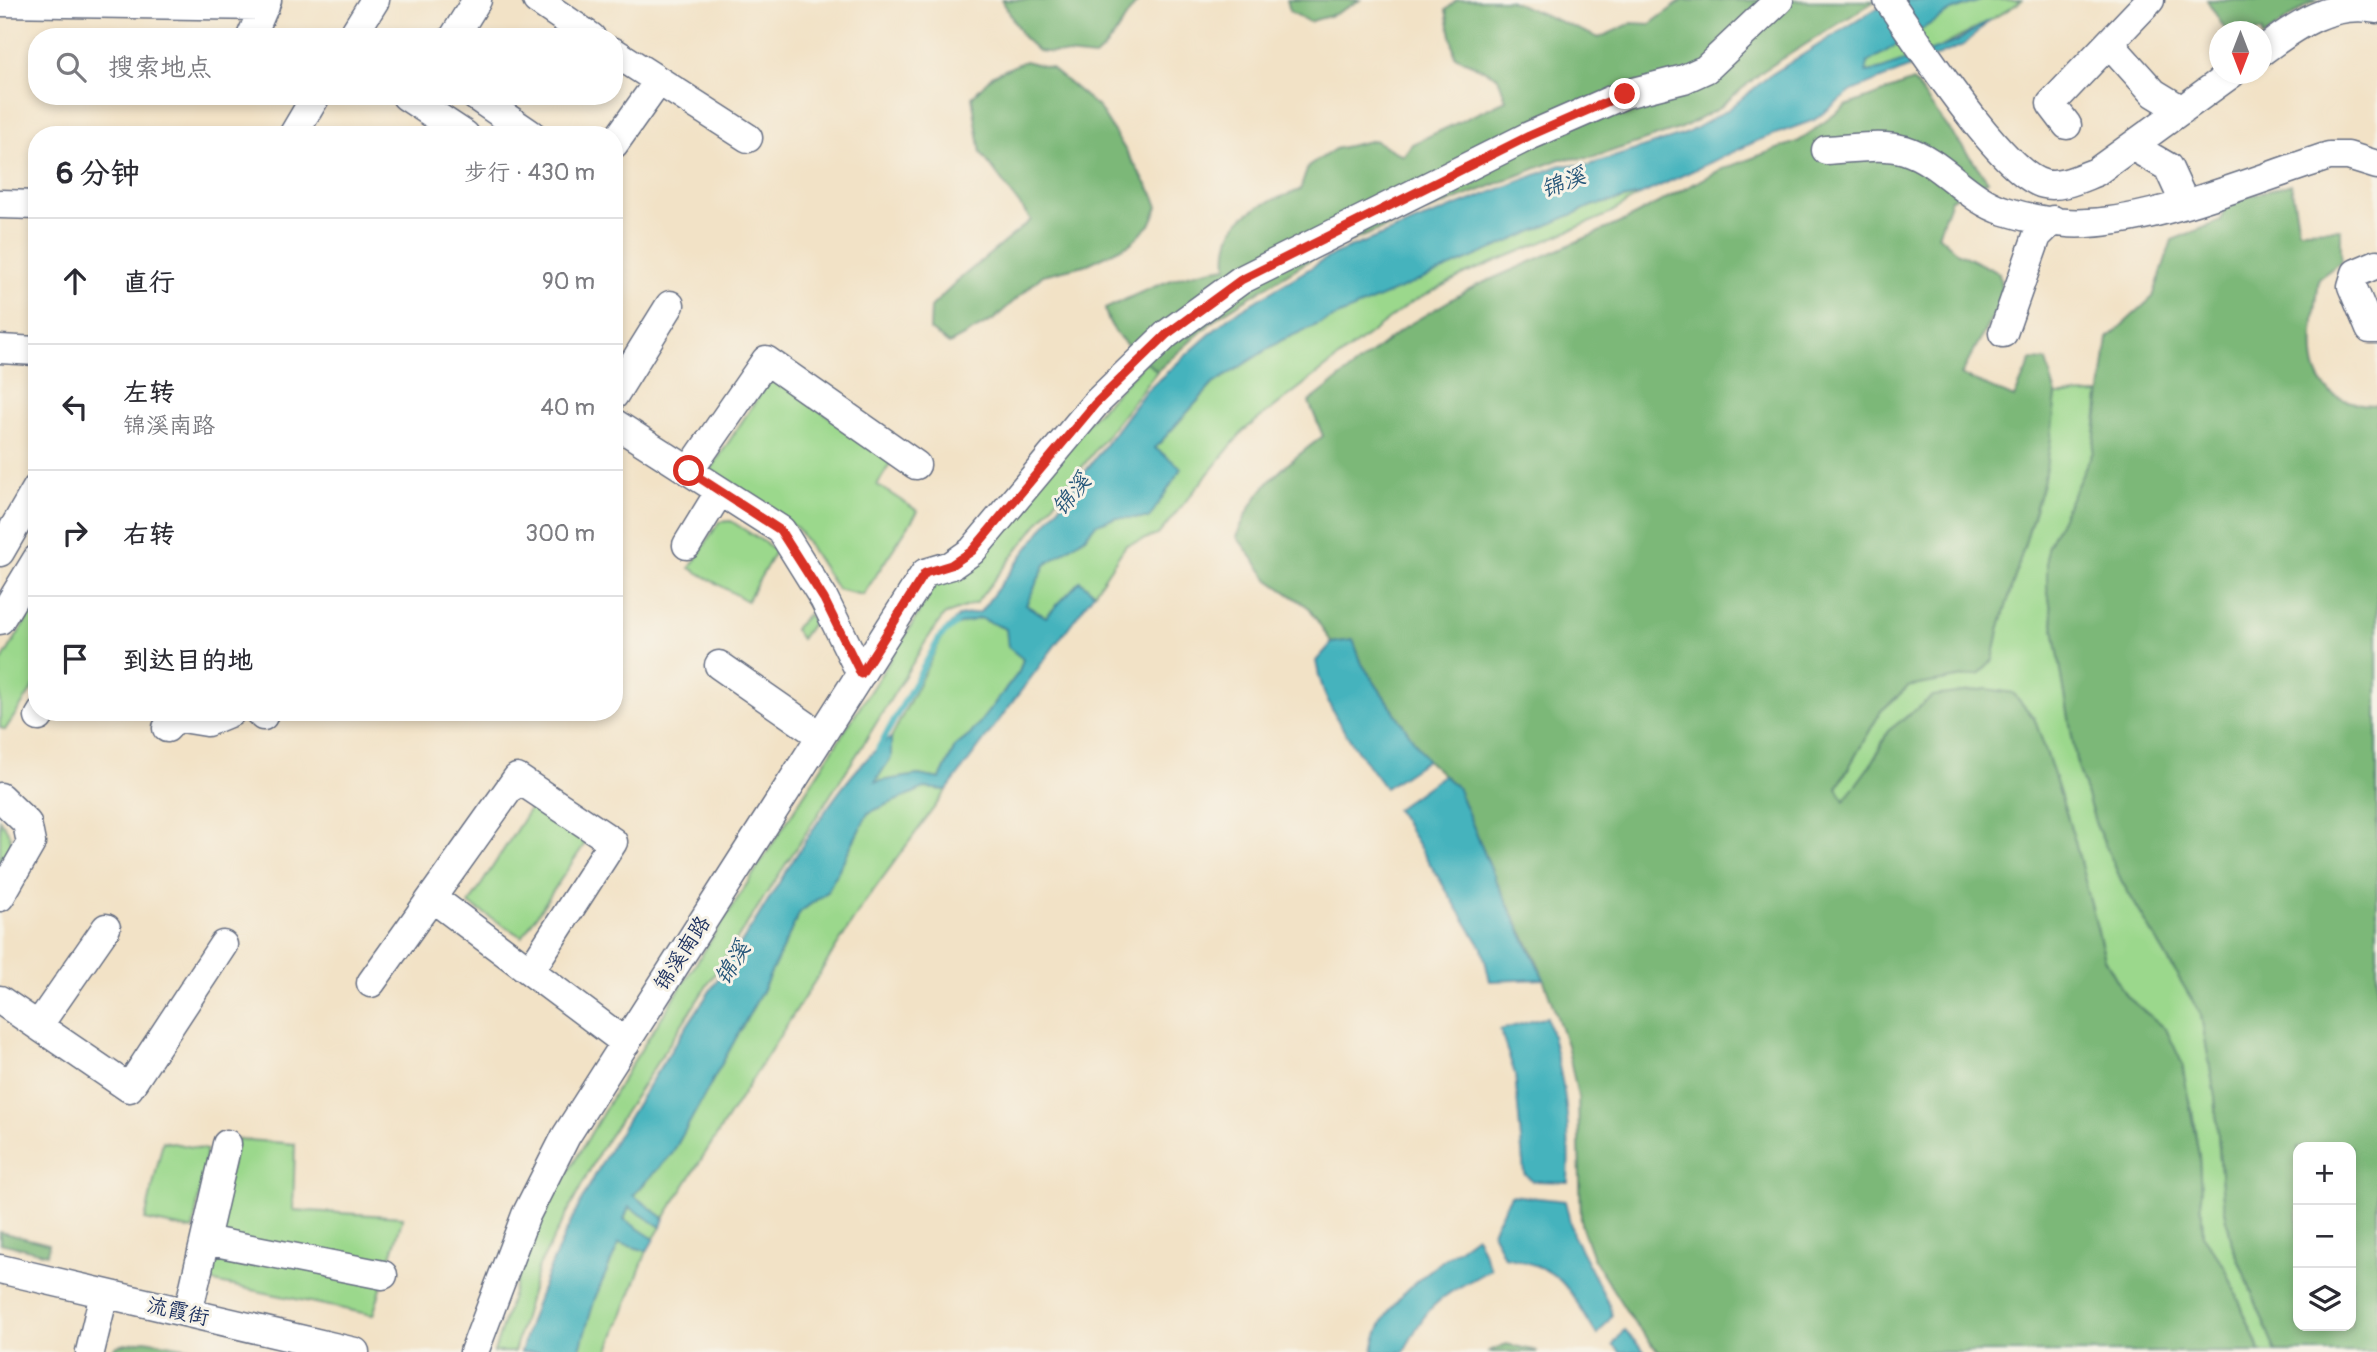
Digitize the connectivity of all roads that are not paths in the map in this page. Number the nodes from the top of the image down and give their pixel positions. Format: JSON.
{"nodes":[{"id":1,"x":375,"y":0,"type":"edge"},
{"id":2,"x":477,"y":0,"type":"edge"},
{"id":3,"x":537,"y":0,"type":"edge"},
{"id":4,"x":1779,"y":0,"type":"edge"},
{"id":5,"x":1888,"y":0,"type":"edge"},
{"id":6,"x":2150,"y":0,"type":"edge"},
{"id":7,"x":0,"y":2,"type":"edge"},
{"id":8,"x":266,"y":3,"type":"edge"},
{"id":9,"x":2377,"y":9,"type":"edge"},
{"id":10,"x":255,"y":28,"type":"edge"},
{"id":11,"x":358,"y":28,"type":"edge"},
{"id":12,"x":460,"y":28,"type":"edge"},
{"id":13,"x":579,"y":28,"type":"edge"},
{"id":14,"x":2109,"y":43,"type":"junction"},
{"id":15,"x":2272,"y":44,"type":"edge"},
{"id":16,"x":623,"y":58,"type":"edge"},
{"id":17,"x":658,"y":82,"type":"junction"},
{"id":18,"x":2217,"y":84,"type":"edge"},
{"id":19,"x":311,"y":105,"type":"edge"},
{"id":20,"x":419,"y":105,"type":"edge"},
{"id":21,"x":488,"y":105,"type":"edge"},
{"id":22,"x":2182,"y":110,"type":"junction"},
{"id":23,"x":2067,"y":125,"type":"dead end"},
{"id":24,"x":299,"y":126,"type":"edge"},
{"id":25,"x":451,"y":126,"type":"edge"},
{"id":26,"x":519,"y":126,"type":"edge"},
{"id":27,"x":623,"y":131,"type":"edge"},
{"id":28,"x":748,"y":138,"type":"dead end"},
{"id":29,"x":2132,"y":146,"type":"junction"},
{"id":30,"x":1826,"y":150,"type":"dead end"},
{"id":31,"x":2377,"y":165,"type":"edge"},
{"id":32,"x":2184,"y":202,"type":"junction"},
{"id":33,"x":0,"y":204,"type":"edge"},
{"id":34,"x":28,"y":205,"type":"edge"},
{"id":35,"x":2053,"y":220,"type":"junction"},
{"id":36,"x":2377,"y":264,"type":"edge"},
{"id":37,"x":670,"y":305,"type":"dead end"},
{"id":38,"x":2377,"y":329,"type":"edge"},
{"id":39,"x":2003,"y":333,"type":"dead end"},
{"id":40,"x":0,"y":349,"type":"edge"},
{"id":41,"x":28,"y":351,"type":"edge"},
{"id":42,"x":623,"y":381,"type":"edge"},
{"id":43,"x":623,"y":429,"type":"edge"},
{"id":44,"x":916,"y":465,"type":"dead end"},
{"id":45,"x":689,"y":471,"type":"junction"},
{"id":46,"x":720,"y":491,"type":"junction"},
{"id":47,"x":28,"y":504,"type":"edge"},
{"id":48,"x":687,"y":545,"type":"dead end"},
{"id":49,"x":0,"y":552,"type":"edge"},
{"id":50,"x":28,"y":574,"type":"edge"},
{"id":51,"x":0,"y":620,"type":"edge"},
{"id":52,"x":719,"y":665,"type":"dead end"},
{"id":53,"x":861,"y":674,"type":"junction"},
{"id":54,"x":173,"y":721,"type":"edge"},
{"id":55,"x":167,"y":728,"type":"dead end"},
{"id":56,"x":821,"y":736,"type":"junction"},
{"id":57,"x":0,"y":797,"type":"edge"},
{"id":58,"x":0,"y":897,"type":"edge"},
{"id":59,"x":433,"y":899,"type":"junction"},
{"id":60,"x":106,"y":928,"type":"dead end"},
{"id":61,"x":223,"y":945,"type":"dead end"},
{"id":62,"x":530,"y":971,"type":"junction"},
{"id":63,"x":371,"y":984,"type":"dead end"},
{"id":64,"x":0,"y":1000,"type":"edge"},
{"id":65,"x":38,"y":1026,"type":"junction"},
{"id":66,"x":626,"y":1042,"type":"junction"},
{"id":67,"x":227,"y":1144,"type":"dead end"},
{"id":68,"x":205,"y":1240,"type":"junction"},
{"id":69,"x":0,"y":1269,"type":"edge"},
{"id":70,"x":383,"y":1275,"type":"dead end"},
{"id":71,"x":104,"y":1294,"type":"junction"},
{"id":72,"x":188,"y":1313,"type":"junction"},
{"id":73,"x":294,"y":1345,"type":"edge"},
{"id":74,"x":90,"y":1352,"type":"edge"},
{"id":75,"x":355,"y":1352,"type":"edge"},
{"id":76,"x":474,"y":1352,"type":"edge"}],
"edges":[{"from":1,"to":11,"type":"street"},
{"from":2,"to":12,"type":"street"},
{"from":3,"to":13,"type":"street"},
{"from":4,"to":53,"type":"street","name":"锦溪南路"},
{"from":5,"to":29,"type":"street"},
{"from":6,"to":14,"type":"street"},
{"from":7,"to":8,"type":"street"},
{"from":8,"to":10,"type":"street"},
{"from":9,"to":15,"type":"street"},
{"from":14,"to":22,"type":"street"},
{"from":14,"to":23,"type":"street"},
{"from":16,"to":17,"type":"street"},
{"from":17,"to":27,"type":"street"},
{"from":17,"to":28,"type":"street"},
{"from":18,"to":22,"type":"street"},
{"from":19,"to":24,"type":"street"},
{"from":20,"to":25,"type":"street"},
{"from":21,"to":26,"type":"street"},
{"from":22,"to":29,"type":"street"},
{"from":29,"to":32,"type":"street"},
{"from":30,"to":35,"type":"street"},
{"from":31,"to":32,"type":"street"},
{"from":32,"to":35,"type":"street"},
{"from":33,"to":34,"type":"street"},
{"from":35,"to":39,"type":"street"},
{"from":36,"to":38,"type":"street"},
{"from":37,"to":42,"type":"street"},
{"from":40,"to":41,"type":"street"},
{"from":43,"to":45,"type":"street"},
{"from":44,"to":45,"type":"street"},
{"from":45,"to":46,"type":"street"},
{"from":46,"to":48,"type":"street"},
{"from":46,"to":53,"type":"street"},
{"from":47,"to":49,"type":"street"},
{"from":50,"to":51,"type":"street"},
{"from":52,"to":56,"type":"street"},
{"from":53,"to":56,"type":"street","name":"锦溪南路"},
{"from":54,"to":55,"type":"street"},
{"from":56,"to":66,"type":"street","name":"锦溪南路"},
{"from":57,"to":58,"type":"street"},
{"from":59,"to":62,"type":"street"},
{"from":59,"to":62,"type":"street"},
{"from":59,"to":63,"type":"street"},
{"from":60,"to":65,"type":"street"},
{"from":61,"to":65,"type":"street"},
{"from":62,"to":66,"type":"street"},
{"from":64,"to":65,"type":"street"},
{"from":66,"to":76,"type":"street","name":"锦溪南路"},
{"from":67,"to":68,"type":"street"},
{"from":68,"to":70,"type":"street"},
{"from":68,"to":72,"type":"street"},
{"from":69,"to":71,"type":"street","name":"流霞街"},
{"from":71,"to":72,"type":"street","name":"流霞街"},
{"from":71,"to":74,"type":"street"},
{"from":72,"to":73,"type":"street","name":"流霞街"},
{"from":73,"to":75,"type":"street","name":"流霞街"}]}
